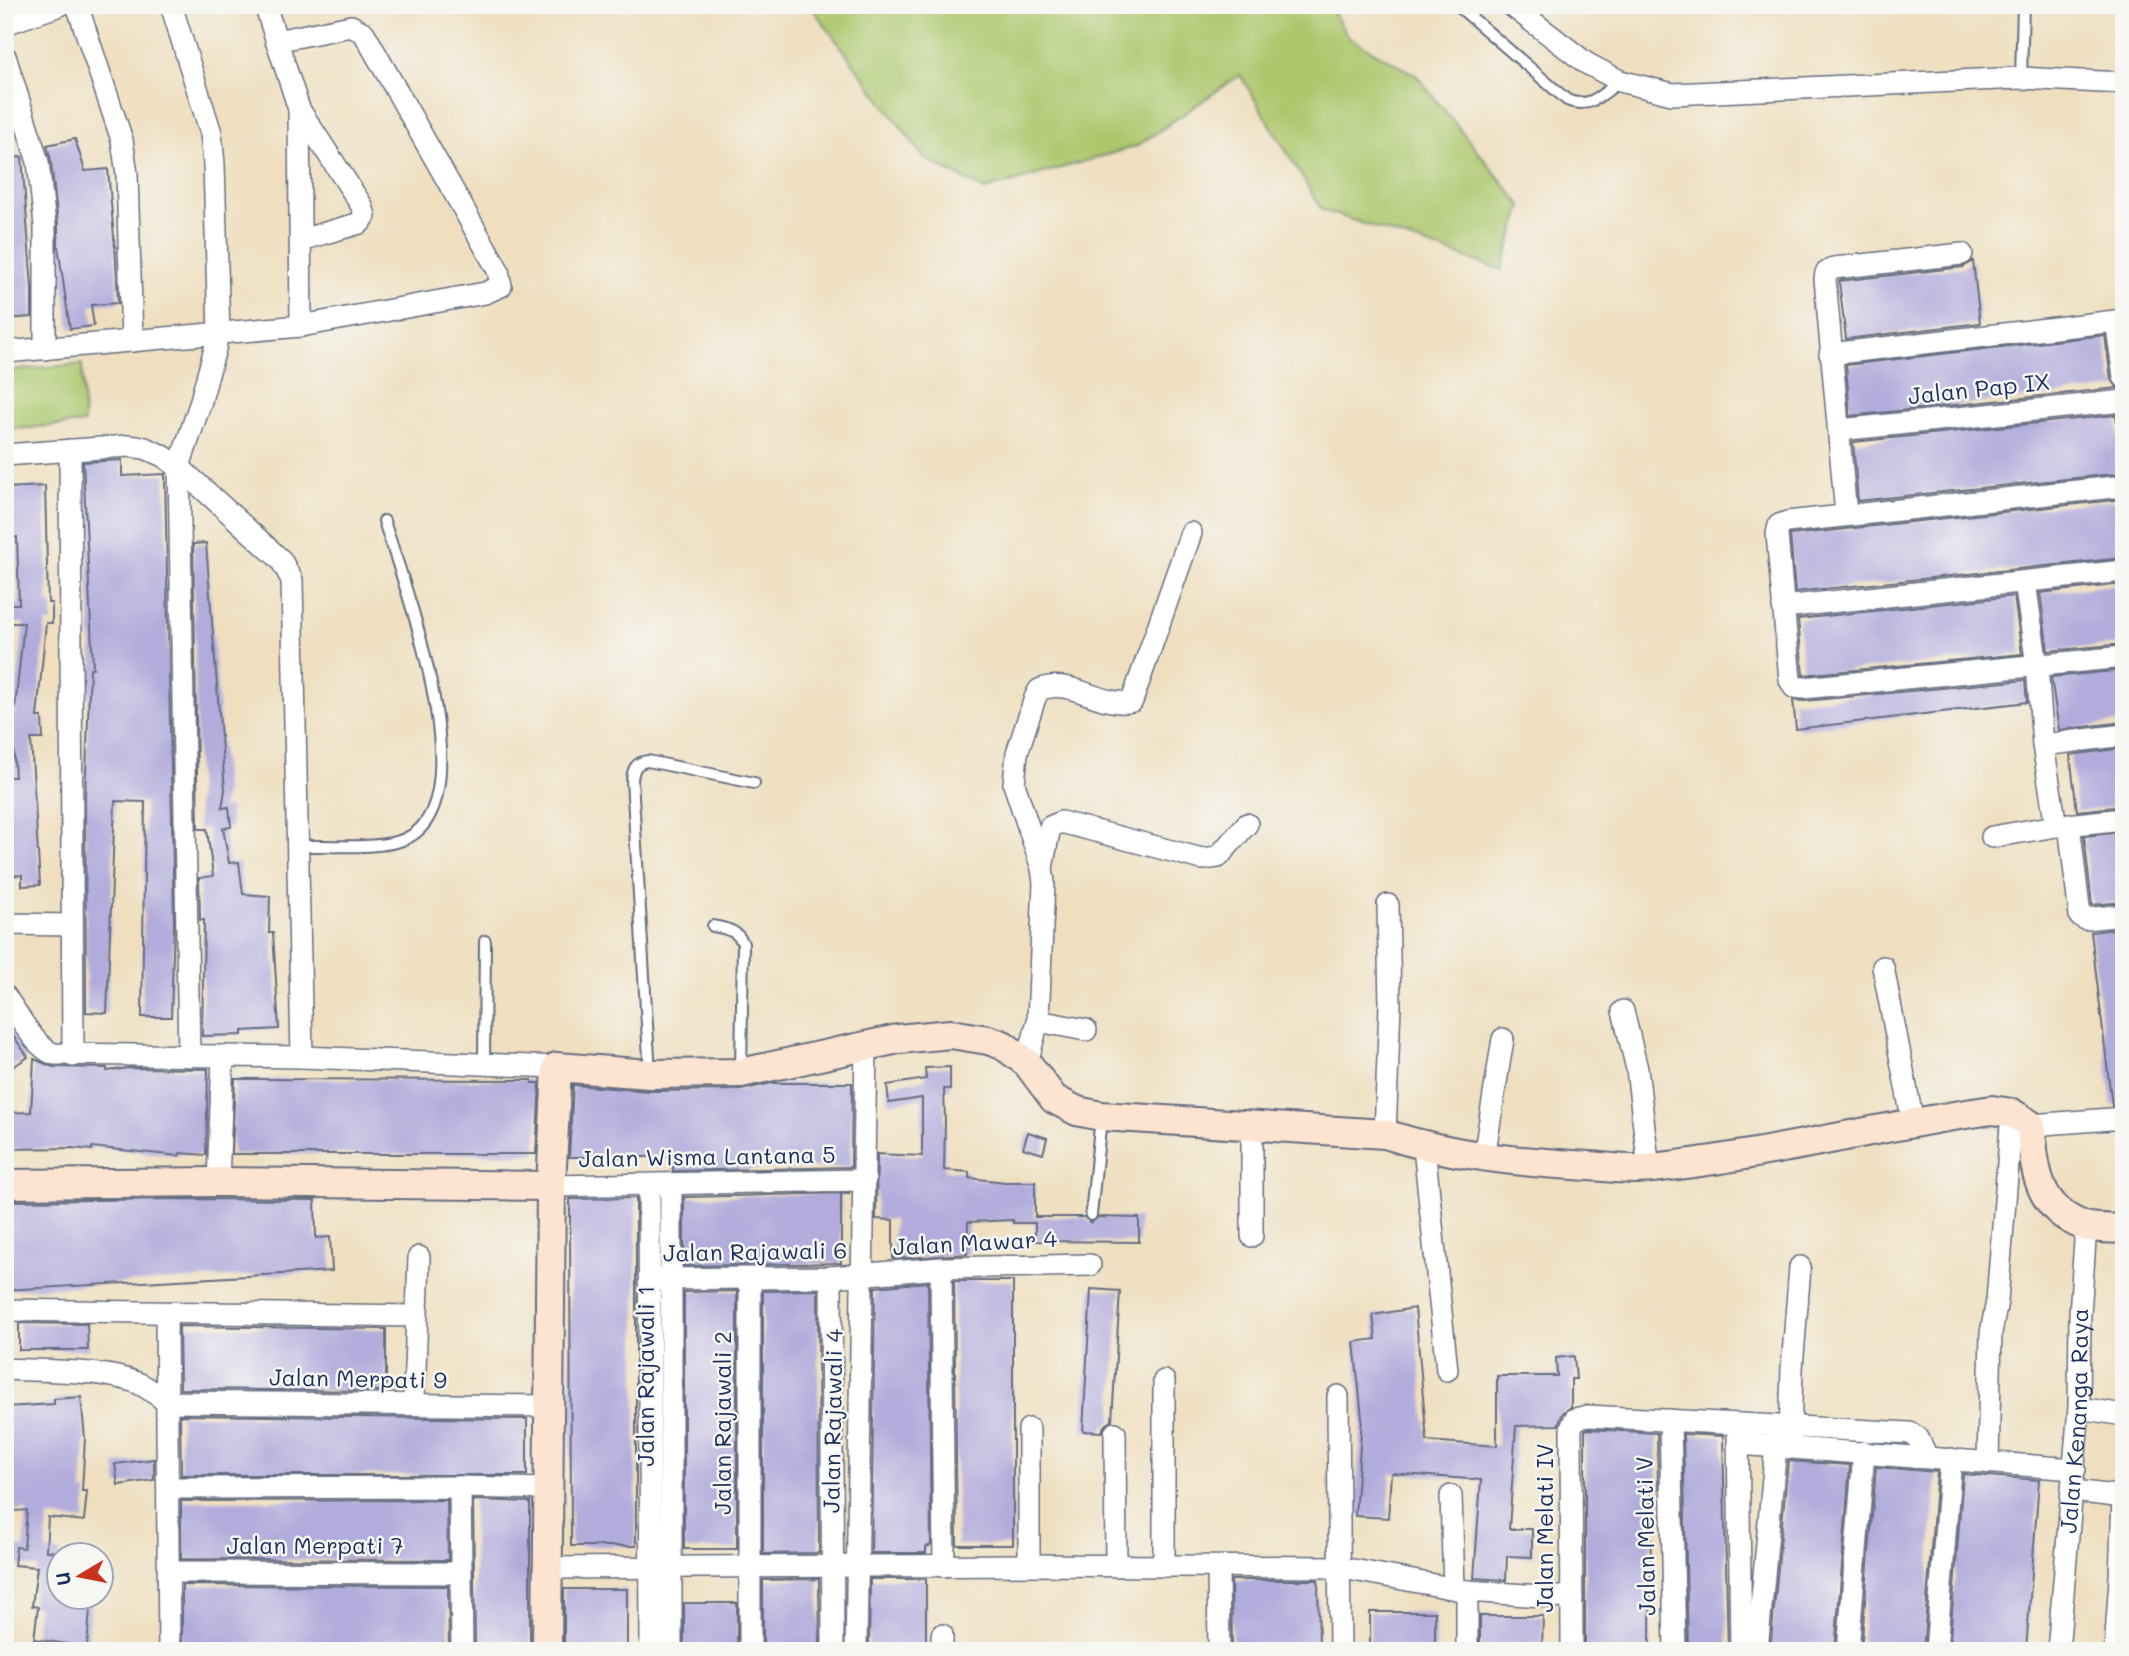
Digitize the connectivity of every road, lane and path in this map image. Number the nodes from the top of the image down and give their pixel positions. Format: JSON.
{"nodes":[{"id":1,"x":31,"y":5,"type":"edge"},
{"id":2,"x":60,"y":5,"type":"edge"},
{"id":3,"x":77,"y":5,"type":"edge"},
{"id":4,"x":171,"y":5,"type":"edge"},
{"id":5,"x":265,"y":5,"type":"edge"},
{"id":6,"x":1457,"y":5,"type":"edge"},
{"id":7,"x":1511,"y":5,"type":"edge"},
{"id":8,"x":2023,"y":5,"type":"edge"},
{"id":9,"x":5,"y":14,"type":"edge"},
{"id":10,"x":5,"y":24,"type":"edge"},
{"id":11,"x":276,"y":41,"type":"junction"},
{"id":12,"x":5,"y":55,"type":"edge"},
{"id":13,"x":2021,"y":78,"type":"junction"},
{"id":14,"x":1619,"y":81,"type":"junction"},
{"id":15,"x":2124,"y":83,"type":"edge"},
{"id":16,"x":299,"y":109,"type":"junction"},
{"id":17,"x":301,"y":240,"type":"junction"},
{"id":18,"x":1962,"y":254,"type":"dead end"},
{"id":19,"x":2120,"y":321,"type":"edge"},
{"id":20,"x":301,"y":326,"type":"junction"},
{"id":21,"x":217,"y":340,"type":"junction"},
{"id":22,"x":132,"y":341,"type":"junction"},
{"id":23,"x":45,"y":349,"type":"junction"},
{"id":24,"x":5,"y":352,"type":"edge"},
{"id":25,"x":1830,"y":354,"type":"junction"},
{"id":26,"x":2124,"y":377,"type":"edge"},
{"id":27,"x":2124,"y":401,"type":"edge"},
{"id":28,"x":1839,"y":430,"type":"junction"},
{"id":29,"x":70,"y":450,"type":"junction"},
{"id":30,"x":5,"y":455,"type":"edge"},
{"id":31,"x":179,"y":467,"type":"junction"},
{"id":32,"x":2124,"y":486,"type":"edge"},
{"id":33,"x":1846,"y":515,"type":"junction"},
{"id":34,"x":384,"y":521,"type":"dead end"},
{"id":35,"x":1191,"y":533,"type":"dead end"},
{"id":36,"x":2124,"y":571,"type":"edge"},
{"id":37,"x":2025,"y":582,"type":"junction"},
{"id":38,"x":1783,"y":607,"type":"junction"},
{"id":39,"x":2124,"y":657,"type":"edge"},
{"id":40,"x":2037,"y":666,"type":"junction"},
{"id":41,"x":2124,"y":735,"type":"edge"},
{"id":42,"x":2043,"y":745,"type":"junction"},
{"id":43,"x":754,"y":783,"type":"dead end"},
{"id":44,"x":2124,"y":819,"type":"edge"},
{"id":45,"x":1247,"y":824,"type":"dead end"},
{"id":46,"x":2063,"y":825,"type":"junction"},
{"id":47,"x":1992,"y":836,"type":"dead end"},
{"id":48,"x":299,"y":846,"type":"junction"},
{"id":49,"x":1042,"y":868,"type":"junction"},
{"id":50,"x":1388,"y":905,"type":"dead end"},
{"id":51,"x":2124,"y":915,"type":"edge"},
{"id":52,"x":5,"y":924,"type":"edge"},
{"id":53,"x":72,"y":925,"type":"junction"},
{"id":54,"x":713,"y":926,"type":"dead end"},
{"id":55,"x":485,"y":941,"type":"dead end"},
{"id":56,"x":1882,"y":967,"type":"dead end"},
{"id":57,"x":5,"y":996,"type":"edge"},
{"id":58,"x":1623,"y":1011,"type":"dead end"},
{"id":59,"x":1038,"y":1021,"type":"junction"},
{"id":60,"x":1086,"y":1030,"type":"dead end"},
{"id":61,"x":1503,"y":1039,"type":"dead end"},
{"id":62,"x":866,"y":1046,"type":"junction"},
{"id":63,"x":73,"y":1056,"type":"junction"},
{"id":64,"x":189,"y":1056,"type":"junction"},
{"id":65,"x":223,"y":1056,"type":"junction"},
{"id":66,"x":302,"y":1057,"type":"junction"},
{"id":67,"x":484,"y":1063,"type":"junction"},
{"id":68,"x":1027,"y":1063,"type":"junction"},
{"id":69,"x":557,"y":1067,"type":"junction"},
{"id":70,"x":741,"y":1073,"type":"junction"},
{"id":71,"x":650,"y":1074,"type":"junction"},
{"id":72,"x":1101,"y":1116,"type":"junction"},
{"id":73,"x":2124,"y":1118,"type":"edge"},
{"id":74,"x":2022,"y":1119,"type":"junction"},
{"id":75,"x":1913,"y":1123,"type":"junction"},
{"id":76,"x":1252,"y":1126,"type":"junction"},
{"id":77,"x":1385,"y":1134,"type":"junction"},
{"id":78,"x":1424,"y":1147,"type":"junction"},
{"id":79,"x":1484,"y":1157,"type":"junction"},
{"id":80,"x":1649,"y":1169,"type":"junction"},
{"id":81,"x":865,"y":1180,"type":"junction"},
{"id":82,"x":218,"y":1182,"type":"junction"},
{"id":83,"x":5,"y":1184,"type":"edge"},
{"id":84,"x":671,"y":1184,"type":"junction"},
{"id":85,"x":649,"y":1185,"type":"junction"},
{"id":86,"x":551,"y":1186,"type":"junction"},
{"id":87,"x":1091,"y":1215,"type":"dead end"},
{"id":88,"x":2086,"y":1226,"type":"junction"},
{"id":89,"x":2124,"y":1228,"type":"edge"},
{"id":90,"x":1252,"y":1236,"type":"dead end"},
{"id":91,"x":419,"y":1256,"type":"dead end"},
{"id":92,"x":1090,"y":1265,"type":"dead end"},
{"id":93,"x":1800,"y":1267,"type":"dead end"},
{"id":94,"x":941,"y":1268,"type":"junction"},
{"id":95,"x":862,"y":1276,"type":"junction"},
{"id":96,"x":831,"y":1277,"type":"junction"},
{"id":97,"x":649,"y":1279,"type":"junction"},
{"id":98,"x":750,"y":1279,"type":"junction"},
{"id":99,"x":673,"y":1280,"type":"junction"},
{"id":100,"x":5,"y":1310,"type":"edge"},
{"id":101,"x":166,"y":1313,"type":"junction"},
{"id":102,"x":416,"y":1316,"type":"junction"},
{"id":103,"x":5,"y":1369,"type":"edge"},
{"id":104,"x":1447,"y":1370,"type":"dead end"},
{"id":105,"x":1164,"y":1381,"type":"dead end"},
{"id":106,"x":1338,"y":1396,"type":"dead end"},
{"id":107,"x":414,"y":1397,"type":"dead end"},
{"id":108,"x":167,"y":1402,"type":"junction"},
{"id":109,"x":549,"y":1406,"type":"junction"},
{"id":110,"x":2079,"y":1408,"type":"junction"},
{"id":111,"x":2124,"y":1415,"type":"edge"},
{"id":112,"x":1670,"y":1420,"type":"junction"},
{"id":113,"x":1738,"y":1423,"type":"junction"},
{"id":114,"x":1790,"y":1425,"type":"junction"},
{"id":115,"x":1029,"y":1429,"type":"dead end"},
{"id":116,"x":1115,"y":1433,"type":"dead end"},
{"id":117,"x":1738,"y":1444,"type":"junction"},
{"id":118,"x":1783,"y":1447,"type":"junction"},
{"id":119,"x":1864,"y":1452,"type":"junction"},
{"id":120,"x":1927,"y":1457,"type":"junction"},
{"id":121,"x":1951,"y":1459,"type":"junction"},
{"id":122,"x":1988,"y":1462,"type":"junction"},
{"id":123,"x":2075,"y":1469,"type":"junction"},
{"id":124,"x":460,"y":1487,"type":"junction"},
{"id":125,"x":168,"y":1489,"type":"junction"},
{"id":126,"x":549,"y":1489,"type":"junction"},
{"id":127,"x":2073,"y":1491,"type":"junction"},
{"id":128,"x":1451,"y":1496,"type":"dead end"},
{"id":129,"x":2124,"y":1497,"type":"edge"},
{"id":130,"x":1029,"y":1565,"type":"junction"},
{"id":131,"x":944,"y":1566,"type":"junction"},
{"id":132,"x":1116,"y":1566,"type":"junction"},
{"id":133,"x":1164,"y":1566,"type":"junction"},
{"id":134,"x":750,"y":1567,"type":"junction"},
{"id":135,"x":833,"y":1567,"type":"junction"},
{"id":136,"x":856,"y":1567,"type":"junction"},
{"id":137,"x":1218,"y":1567,"type":"junction"},
{"id":138,"x":1337,"y":1567,"type":"junction"},
{"id":139,"x":548,"y":1568,"type":"junction"},
{"id":140,"x":661,"y":1568,"type":"junction"},
{"id":141,"x":169,"y":1572,"type":"junction"},
{"id":142,"x":461,"y":1573,"type":"junction"},
{"id":143,"x":2122,"y":1579,"type":"edge"},
{"id":144,"x":1461,"y":1589,"type":"junction"},
{"id":145,"x":1572,"y":1598,"type":"junction"},
{"id":146,"x":169,"y":1651,"type":"edge"},
{"id":147,"x":462,"y":1651,"type":"edge"},
{"id":148,"x":547,"y":1651,"type":"edge"},
{"id":149,"x":651,"y":1651,"type":"edge"},
{"id":150,"x":671,"y":1651,"type":"edge"},
{"id":151,"x":750,"y":1651,"type":"edge"},
{"id":152,"x":833,"y":1651,"type":"edge"},
{"id":153,"x":856,"y":1651,"type":"edge"},
{"id":154,"x":1219,"y":1651,"type":"edge"},
{"id":155,"x":1340,"y":1651,"type":"edge"},
{"id":156,"x":1467,"y":1651,"type":"edge"},
{"id":157,"x":1572,"y":1651,"type":"edge"},
{"id":158,"x":1675,"y":1651,"type":"edge"},
{"id":159,"x":1741,"y":1651,"type":"edge"},
{"id":160,"x":1757,"y":1651,"type":"edge"},
{"id":161,"x":1848,"y":1651,"type":"edge"},
{"id":162,"x":1936,"y":1651,"type":"edge"},
{"id":163,"x":2058,"y":1651,"type":"edge"},
{"id":164,"x":2115,"y":1651,"type":"edge"}],
"edges":[{"from":1,"to":9,"type":"street"},
{"from":2,"to":10,"type":"street"},
{"from":3,"to":22,"type":"street"},
{"from":4,"to":21,"type":"street"},
{"from":5,"to":11,"type":"street"},
{"from":6,"to":14,"type":"lane"},
{"from":7,"to":14,"type":"street"},
{"from":8,"to":13,"type":"lane"},
{"from":11,"to":16,"type":"street"},
{"from":11,"to":20,"type":"street"},
{"from":12,"to":23,"type":"street"},
{"from":13,"to":14,"type":"street"},
{"from":13,"to":15,"type":"street"},
{"from":16,"to":17,"type":"street"},
{"from":16,"to":17,"type":"street"},
{"from":17,"to":20,"type":"street"},
{"from":18,"to":25,"type":"street"},
{"from":19,"to":25,"type":"street"},
{"from":19,"to":26,"type":"street"},
{"from":20,"to":21,"type":"street"},
{"from":21,"to":22,"type":"street"},
{"from":21,"to":31,"type":"street"},
{"from":22,"to":23,"type":"street"},
{"from":23,"to":24,"type":"street"},
{"from":25,"to":28,"type":"street"},
{"from":27,"to":28,"type":"street","name":"Jalan Pap IX"},
{"from":28,"to":33,"type":"street"},
{"from":29,"to":30,"type":"street"},
{"from":29,"to":31,"type":"street"},
{"from":29,"to":53,"type":"street"},
{"from":31,"to":48,"type":"street"},
{"from":31,"to":64,"type":"street"},
{"from":32,"to":33,"type":"street"},
{"from":33,"to":38,"type":"street"},
{"from":34,"to":48,"type":"lane"},
{"from":35,"to":49,"type":"street"},
{"from":36,"to":37,"type":"street"},
{"from":37,"to":38,"type":"street"},
{"from":37,"to":40,"type":"street"},
{"from":38,"to":40,"type":"street"},
{"from":39,"to":40,"type":"street"},
{"from":40,"to":42,"type":"street"},
{"from":41,"to":42,"type":"street"},
{"from":42,"to":46,"type":"street"},
{"from":43,"to":71,"type":"lane"},
{"from":44,"to":46,"type":"street"},
{"from":45,"to":49,"type":"street"},
{"from":46,"to":47,"type":"street"},
{"from":46,"to":51,"type":"street"},
{"from":48,"to":66,"type":"street"},
{"from":49,"to":59,"type":"street"},
{"from":50,"to":77,"type":"street"},
{"from":52,"to":53,"type":"street"},
{"from":53,"to":63,"type":"street"},
{"from":54,"to":70,"type":"lane"},
{"from":55,"to":67,"type":"lane"},
{"from":56,"to":75,"type":"street"},
{"from":57,"to":63,"type":"street"},
{"from":58,"to":80,"type":"street"},
{"from":59,"to":60,"type":"street"},
{"from":59,"to":68,"type":"street"},
{"from":61,"to":79,"type":"street"},
{"from":62,"to":68,"type":"street"},
{"from":62,"to":70,"type":"street"},
{"from":62,"to":81,"type":"street","name":"Jalan Rajawali 4"},
{"from":63,"to":64,"type":"street"},
{"from":64,"to":65,"type":"street"},
{"from":65,"to":66,"type":"street"},
{"from":65,"to":82,"type":"street"},
{"from":66,"to":67,"type":"street"},
{"from":67,"to":69,"type":"street"},
{"from":68,"to":72,"type":"street"},
{"from":69,"to":71,"type":"street"},
{"from":69,"to":86,"type":"street"},
{"from":70,"to":71,"type":"street"},
{"from":72,"to":76,"type":"street"},
{"from":72,"to":87,"type":"lane"},
{"from":73,"to":74,"type":"street"},
{"from":74,"to":75,"type":"street"},
{"from":74,"to":88,"type":"street"},
{"from":74,"to":122,"type":"street"},
{"from":75,"to":80,"type":"street"},
{"from":76,"to":77,"type":"street"},
{"from":76,"to":90,"type":"street"},
{"from":77,"to":78,"type":"street"},
{"from":78,"to":79,"type":"street"},
{"from":78,"to":104,"type":"street"},
{"from":79,"to":80,"type":"street"},
{"from":81,"to":84,"type":"street","name":"Jalan Wisma Lantana 5"},
{"from":81,"to":95,"type":"street","name":"Jalan Rajawali 4"},
{"from":82,"to":83,"type":"street"},
{"from":82,"to":86,"type":"street"},
{"from":84,"to":85,"type":"street","name":"Jalan Wisma Lantana 5"},
{"from":84,"to":99,"type":"street","name":"Jalan Rajawali 1"},
{"from":85,"to":86,"type":"street","name":"Jalan Wisma Lantana 5"},
{"from":85,"to":97,"type":"street"},
{"from":86,"to":109,"type":"street"},
{"from":88,"to":89,"type":"street"},
{"from":88,"to":110,"type":"street","name":"Jalan Kenanga Raya"},
{"from":91,"to":102,"type":"street"},
{"from":92,"to":94,"type":"street","name":"Jalan Mawar 4"},
{"from":93,"to":114,"type":"street"},
{"from":94,"to":95,"type":"street","name":"Jalan Mawar 4"},
{"from":94,"to":131,"type":"street"},
{"from":95,"to":96,"type":"street","name":"Jalan Rajawali 6"},
{"from":95,"to":136,"type":"street","name":"Jalan Rajawali 4"},
{"from":96,"to":98,"type":"street","name":"Jalan Rajawali 6"},
{"from":96,"to":135,"type":"street"},
{"from":97,"to":99,"type":"street","name":"Jalan Rajawali 6"},
{"from":97,"to":140,"type":"street"},
{"from":98,"to":99,"type":"street","name":"Jalan Rajawali 6"},
{"from":98,"to":134,"type":"street","name":"Jalan Rajawali 2"},
{"from":99,"to":140,"type":"street","name":"Jalan Rajawali 1"},
{"from":100,"to":101,"type":"street"},
{"from":101,"to":102,"type":"street"},
{"from":101,"to":108,"type":"street"},
{"from":102,"to":107,"type":"street"},
{"from":103,"to":108,"type":"street"},
{"from":105,"to":133,"type":"street"},
{"from":106,"to":138,"type":"street"},
{"from":108,"to":109,"type":"street","name":"Jalan Merpati 9"},
{"from":108,"to":125,"type":"street"},
{"from":109,"to":126,"type":"street"},
{"from":110,"to":111,"type":"street"},
{"from":110,"to":123,"type":"street","name":"Jalan Kenanga Raya"},
{"from":112,"to":113,"type":"street"},
{"from":112,"to":145,"type":"street","name":"Jalan Melati IV"},
{"from":112,"to":158,"type":"street","name":"Jalan Melati V"},
{"from":113,"to":114,"type":"street"},
{"from":113,"to":117,"type":"street"},
{"from":114,"to":118,"type":"street"},
{"from":114,"to":120,"type":"street"},
{"from":115,"to":130,"type":"street"},
{"from":116,"to":132,"type":"street"},
{"from":117,"to":118,"type":"street"},
{"from":117,"to":159,"type":"street"},
{"from":118,"to":119,"type":"street"},
{"from":118,"to":160,"type":"street"},
{"from":119,"to":120,"type":"street"},
{"from":119,"to":161,"type":"street"},
{"from":120,"to":121,"type":"street"},
{"from":121,"to":122,"type":"street"},
{"from":121,"to":162,"type":"street"},
{"from":122,"to":123,"type":"street"},
{"from":123,"to":127,"type":"street","name":"Jalan Kenanga Raya"},
{"from":124,"to":125,"type":"street"},
{"from":124,"to":126,"type":"street"},
{"from":124,"to":142,"type":"street"},
{"from":125,"to":141,"type":"street"},
{"from":126,"to":139,"type":"street"},
{"from":127,"to":129,"type":"street"},
{"from":127,"to":163,"type":"street","name":"Jalan Kenanga Raya"},
{"from":128,"to":144,"type":"street"},
{"from":129,"to":143,"type":"street"},
{"from":130,"to":131,"type":"street"},
{"from":130,"to":132,"type":"street"},
{"from":131,"to":136,"type":"street"},
{"from":132,"to":133,"type":"street"},
{"from":133,"to":137,"type":"street"},
{"from":134,"to":135,"type":"street"},
{"from":134,"to":140,"type":"street"},
{"from":134,"to":151,"type":"street","name":"Jalan Rajawali 2"},
{"from":135,"to":136,"type":"street"},
{"from":135,"to":152,"type":"street"},
{"from":136,"to":153,"type":"street","name":"Jalan Rajawali 4"},
{"from":137,"to":138,"type":"street"},
{"from":137,"to":154,"type":"street"},
{"from":138,"to":144,"type":"street"},
{"from":138,"to":155,"type":"street"},
{"from":139,"to":140,"type":"street"},
{"from":139,"to":148,"type":"street"},
{"from":140,"to":149,"type":"street"},
{"from":140,"to":150,"type":"street"},
{"from":141,"to":142,"type":"street","name":"Jalan Merpati 7"},
{"from":141,"to":146,"type":"street"},
{"from":142,"to":147,"type":"street"},
{"from":143,"to":164,"type":"street"},
{"from":144,"to":145,"type":"street"},
{"from":144,"to":156,"type":"street"},
{"from":145,"to":157,"type":"street","name":"Jalan Melati IV"}]}
